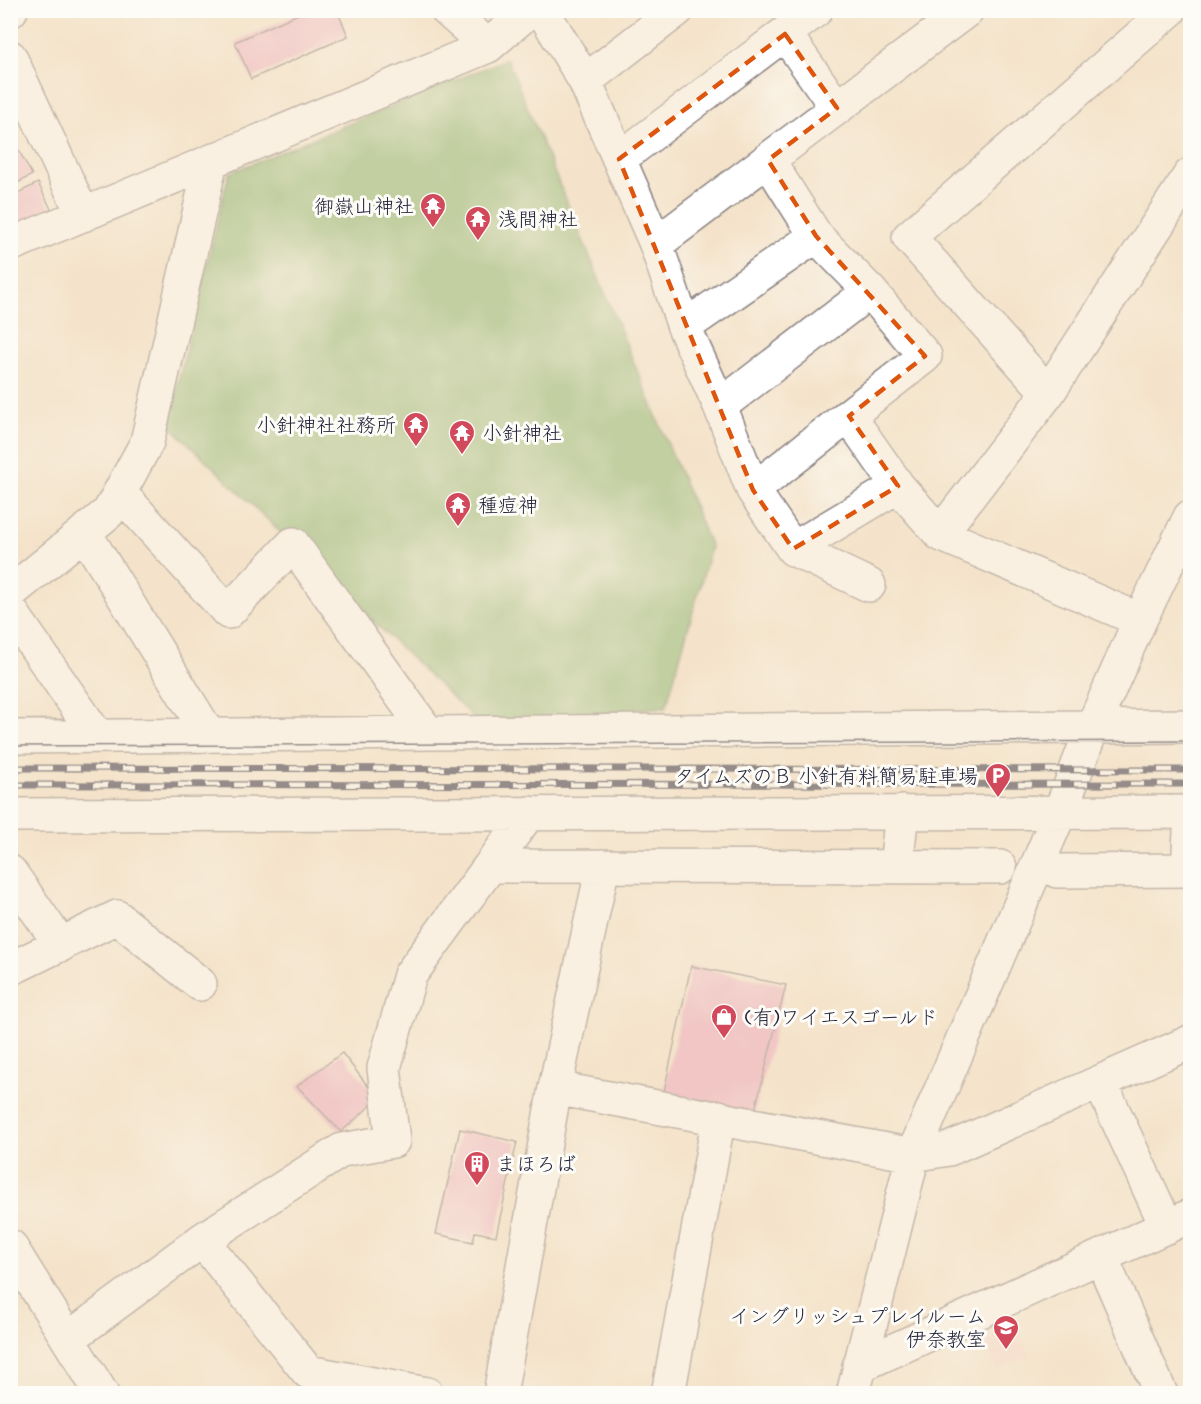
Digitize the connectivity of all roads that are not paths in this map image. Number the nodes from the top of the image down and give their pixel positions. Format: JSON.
{"nodes":[{"id":1,"x":447,"y":10,"type":"edge"},
{"id":2,"x":530,"y":10,"type":"edge"},
{"id":3,"x":542,"y":10,"type":"edge"},
{"id":4,"x":676,"y":10,"type":"edge"},
{"id":5,"x":816,"y":10,"type":"edge"},
{"id":6,"x":967,"y":10,"type":"edge"},
{"id":7,"x":1170,"y":10,"type":"edge"},
{"id":8,"x":785,"y":34,"type":"junction"},
{"id":9,"x":488,"y":46,"type":"junction"},
{"id":10,"x":10,"y":57,"type":"edge"},
{"id":11,"x":585,"y":81,"type":"junction"},
{"id":12,"x":837,"y":108,"type":"junction"},
{"id":13,"x":619,"y":159,"type":"junction"},
{"id":14,"x":768,"y":160,"type":"junction"},
{"id":15,"x":211,"y":161,"type":"junction"},
{"id":16,"x":1191,"y":175,"type":"edge"},
{"id":17,"x":83,"y":215,"type":"junction"},
{"id":18,"x":816,"y":236,"type":"junction"},
{"id":19,"x":656,"y":244,"type":"junction"},
{"id":20,"x":10,"y":245,"type":"edge"},
{"id":21,"x":870,"y":291,"type":"junction"},
{"id":22,"x":684,"y":327,"type":"junction"},
{"id":23,"x":1048,"y":393,"type":"junction"},
{"id":24,"x":720,"y":406,"type":"junction"},
{"id":25,"x":849,"y":416,"type":"junction"},
{"id":26,"x":898,"y":486,"type":"junction"},
{"id":27,"x":753,"y":490,"type":"junction"},
{"id":28,"x":121,"y":494,"type":"junction"},
{"id":29,"x":1189,"y":526,"type":"edge"},
{"id":30,"x":84,"y":532,"type":"junction"},
{"id":31,"x":940,"y":534,"type":"junction"},
{"id":32,"x":793,"y":549,"type":"junction"},
{"id":33,"x":869,"y":585,"type":"dead end"},
{"id":34,"x":10,"y":592,"type":"edge"},
{"id":35,"x":10,"y":610,"type":"edge"},
{"id":36,"x":1140,"y":620,"type":"junction"},
{"id":37,"x":1094,"y":726,"type":"junction"},
{"id":38,"x":1191,"y":726,"type":"edge"},
{"id":39,"x":428,"y":733,"type":"junction"},
{"id":40,"x":209,"y":735,"type":"junction"},
{"id":41,"x":97,"y":736,"type":"junction"},
{"id":42,"x":10,"y":738,"type":"edge"},
{"id":43,"x":902,"y":812,"type":"junction"},
{"id":44,"x":1060,"y":812,"type":"junction"},
{"id":45,"x":1191,"y":812,"type":"edge"},
{"id":46,"x":530,"y":813,"type":"junction"},
{"id":47,"x":10,"y":814,"type":"edge"},
{"id":48,"x":1191,"y":831,"type":"edge"},
{"id":49,"x":490,"y":866,"type":"junction"},
{"id":50,"x":603,"y":866,"type":"junction"},
{"id":51,"x":896,"y":867,"type":"junction"},
{"id":52,"x":1000,"y":867,"type":"dead end"},
{"id":53,"x":1189,"y":870,"type":"edge"},
{"id":54,"x":1058,"y":871,"type":"dead end"},
{"id":55,"x":10,"y":872,"type":"edge"},
{"id":56,"x":61,"y":945,"type":"junction"},
{"id":57,"x":10,"y":969,"type":"edge"},
{"id":58,"x":200,"y":984,"type":"dead end"},
{"id":59,"x":1191,"y":1042,"type":"edge"},
{"id":60,"x":1100,"y":1082,"type":"junction"},
{"id":61,"x":555,"y":1088,"type":"junction"},
{"id":62,"x":718,"y":1117,"type":"junction"},
{"id":63,"x":913,"y":1155,"type":"junction"},
{"id":64,"x":1179,"y":1221,"type":"edge"},
{"id":65,"x":202,"y":1240,"type":"junction"},
{"id":66,"x":10,"y":1246,"type":"edge"},
{"id":67,"x":1101,"y":1257,"type":"junction"},
{"id":68,"x":68,"y":1339,"type":"junction"},
{"id":69,"x":856,"y":1380,"type":"edge"},
{"id":70,"x":102,"y":1394,"type":"edge"},
{"id":71,"x":427,"y":1394,"type":"edge"},
{"id":72,"x":500,"y":1394,"type":"edge"},
{"id":73,"x":668,"y":1394,"type":"edge"},
{"id":74,"x":1161,"y":1394,"type":"edge"}],
"edges":[{"from":1,"to":9,"type":"street"},
{"from":2,"to":9,"type":"street"},
{"from":3,"to":11,"type":"street"},
{"from":4,"to":11,"type":"street"},
{"from":5,"to":8,"type":"street"},
{"from":6,"to":12,"type":"street"},
{"from":7,"to":23,"type":"street"},
{"from":8,"to":12,"type":"street"},
{"from":8,"to":13,"type":"street"},
{"from":9,"to":15,"type":"street"},
{"from":10,"to":17,"type":"street"},
{"from":11,"to":13,"type":"street"},
{"from":12,"to":14,"type":"street"},
{"from":13,"to":19,"type":"street"},
{"from":14,"to":18,"type":"street"},
{"from":14,"to":19,"type":"street"},
{"from":15,"to":17,"type":"street"},
{"from":15,"to":28,"type":"street"},
{"from":16,"to":23,"type":"street"},
{"from":17,"to":20,"type":"street"},
{"from":18,"to":21,"type":"street"},
{"from":18,"to":22,"type":"street"},
{"from":19,"to":22,"type":"street"},
{"from":21,"to":24,"type":"street"},
{"from":21,"to":25,"type":"street"},
{"from":22,"to":24,"type":"street"},
{"from":23,"to":31,"type":"street"},
{"from":24,"to":27,"type":"street"},
{"from":25,"to":26,"type":"street"},
{"from":25,"to":27,"type":"street"},
{"from":26,"to":31,"type":"street"},
{"from":26,"to":32,"type":"street"},
{"from":27,"to":32,"type":"street"},
{"from":28,"to":30,"type":"street"},
{"from":28,"to":39,"type":"street"},
{"from":29,"to":36,"type":"street"},
{"from":30,"to":34,"type":"street"},
{"from":30,"to":40,"type":"street"},
{"from":31,"to":36,"type":"street"},
{"from":32,"to":33,"type":"street"},
{"from":35,"to":41,"type":"street"},
{"from":36,"to":37,"type":"street"},
{"from":37,"to":38,"type":"street"},
{"from":37,"to":39,"type":"street"},
{"from":37,"to":44,"type":"street"},
{"from":39,"to":40,"type":"street"},
{"from":40,"to":41,"type":"street"},
{"from":41,"to":42,"type":"street"},
{"from":43,"to":44,"type":"street"},
{"from":43,"to":46,"type":"street"},
{"from":43,"to":51,"type":"street"},
{"from":44,"to":45,"type":"street"},
{"from":44,"to":63,"type":"street"},
{"from":46,"to":47,"type":"street"},
{"from":46,"to":49,"type":"street"},
{"from":48,"to":53,"type":"street"},
{"from":49,"to":50,"type":"street"},
{"from":49,"to":65,"type":"street"},
{"from":50,"to":51,"type":"street"},
{"from":50,"to":61,"type":"street"},
{"from":51,"to":52,"type":"street"},
{"from":53,"to":54,"type":"street"},
{"from":55,"to":56,"type":"street"},
{"from":56,"to":57,"type":"street"},
{"from":56,"to":58,"type":"street"},
{"from":59,"to":60,"type":"street"},
{"from":60,"to":63,"type":"street"},
{"from":60,"to":64,"type":"street"},
{"from":61,"to":62,"type":"street"},
{"from":61,"to":72,"type":"street"},
{"from":62,"to":63,"type":"street"},
{"from":62,"to":73,"type":"street"},
{"from":63,"to":69,"type":"street"},
{"from":64,"to":67,"type":"street"},
{"from":65,"to":68,"type":"street"},
{"from":65,"to":71,"type":"street"},
{"from":66,"to":68,"type":"street"},
{"from":67,"to":69,"type":"street"},
{"from":67,"to":74,"type":"street"},
{"from":68,"to":70,"type":"street"}]}
